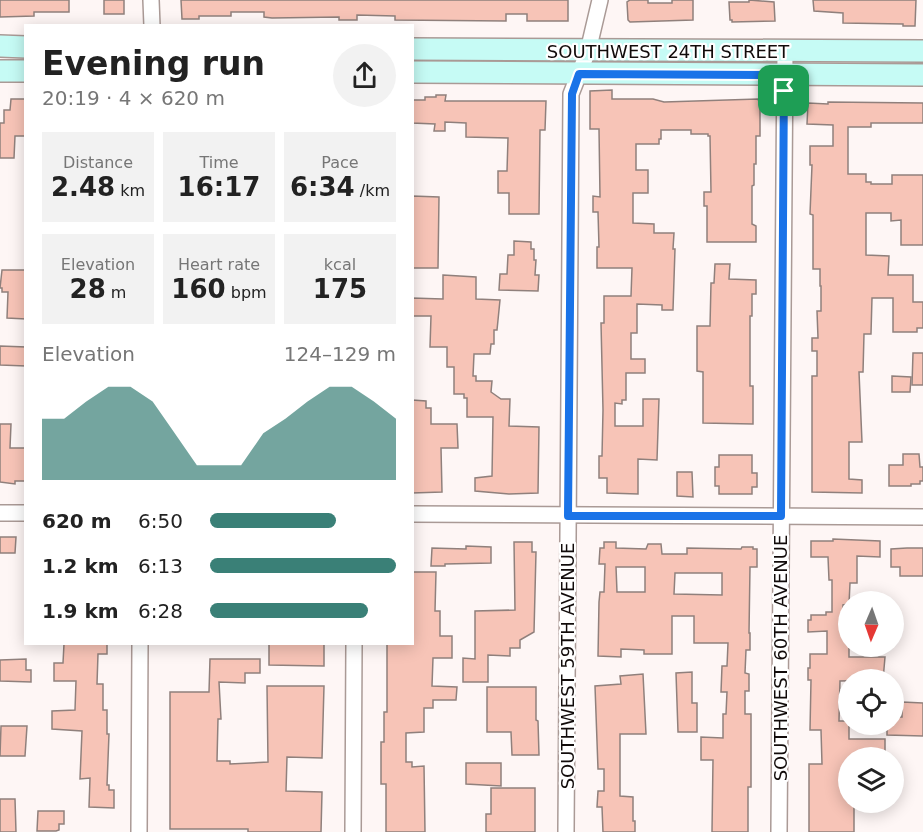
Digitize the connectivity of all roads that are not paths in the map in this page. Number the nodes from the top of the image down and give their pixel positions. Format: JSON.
{"nodes":[{"id":1,"x":151,"y":0,"type":"edge"},
{"id":2,"x":600,"y":0,"type":"edge"},
{"id":3,"x":152,"y":24,"type":"edge"},
{"id":4,"x":0,"y":46,"type":"edge"},
{"id":5,"x":24,"y":47,"type":"edge"},
{"id":6,"x":414,"y":49,"type":"edge"},
{"id":7,"x":588,"y":51,"type":"junction"},
{"id":8,"x":785,"y":51,"type":"junction"},
{"id":9,"x":923,"y":51,"type":"edge"},
{"id":10,"x":0,"y":71,"type":"edge"},
{"id":11,"x":24,"y":71,"type":"edge"},
{"id":12,"x":414,"y":72,"type":"edge"},
{"id":13,"x":579,"y":74,"type":"junction"},
{"id":14,"x":784,"y":75,"type":"junction"},
{"id":15,"x":923,"y":75,"type":"edge"},
{"id":16,"x":0,"y":513,"type":"edge"},
{"id":17,"x":24,"y":513,"type":"edge"},
{"id":18,"x":414,"y":514,"type":"edge"},
{"id":19,"x":568,"y":516,"type":"junction"},
{"id":20,"x":781,"y":516,"type":"junction"},
{"id":21,"x":923,"y":517,"type":"edge"},
{"id":22,"x":140,"y":645,"type":"edge"},
{"id":23,"x":354,"y":645,"type":"edge"},
{"id":24,"x":140,"y":832,"type":"edge"},
{"id":25,"x":353,"y":832,"type":"edge"},
{"id":26,"x":566,"y":832,"type":"edge"},
{"id":27,"x":778,"y":832,"type":"edge"}],
"edges":[{"from":1,"to":3,"type":"street"},
{"from":2,"to":7,"type":"street","name":"SOUTHWEST 59TH AVENUE"},
{"from":4,"to":5,"type":"main road"},
{"from":6,"to":7,"type":"main road","name":"SOUTHWEST 24TH STREET"},
{"from":7,"to":8,"type":"main road","name":"SOUTHWEST 24TH STREET"},
{"from":7,"to":13,"type":"street","name":"SOUTHWEST 59TH AVENUE"},
{"from":8,"to":9,"type":"main road","name":"SOUTHWEST 24TH STREET"},
{"from":8,"to":14,"type":"street","name":"SOUTHWEST 60TH AVENUE"},
{"from":10,"to":11,"type":"main road"},
{"from":12,"to":13,"type":"main road","name":"SOUTHWEST 24TH STREET"},
{"from":13,"to":14,"type":"main road","name":"SOUTHWEST 24TH STREET"},
{"from":13,"to":19,"type":"street","name":"SOUTHWEST 59TH AVENUE"},
{"from":14,"to":15,"type":"main road","name":"SOUTHWEST 24TH STREET"},
{"from":14,"to":20,"type":"street","name":"SOUTHWEST 60TH AVENUE"},
{"from":16,"to":17,"type":"street"},
{"from":18,"to":19,"type":"street"},
{"from":19,"to":20,"type":"street"},
{"from":19,"to":26,"type":"street","name":"SOUTHWEST 59TH AVENUE"},
{"from":20,"to":21,"type":"street"},
{"from":20,"to":27,"type":"street","name":"SOUTHWEST 60TH AVENUE"},
{"from":22,"to":24,"type":"street"},
{"from":23,"to":25,"type":"street"}]}
